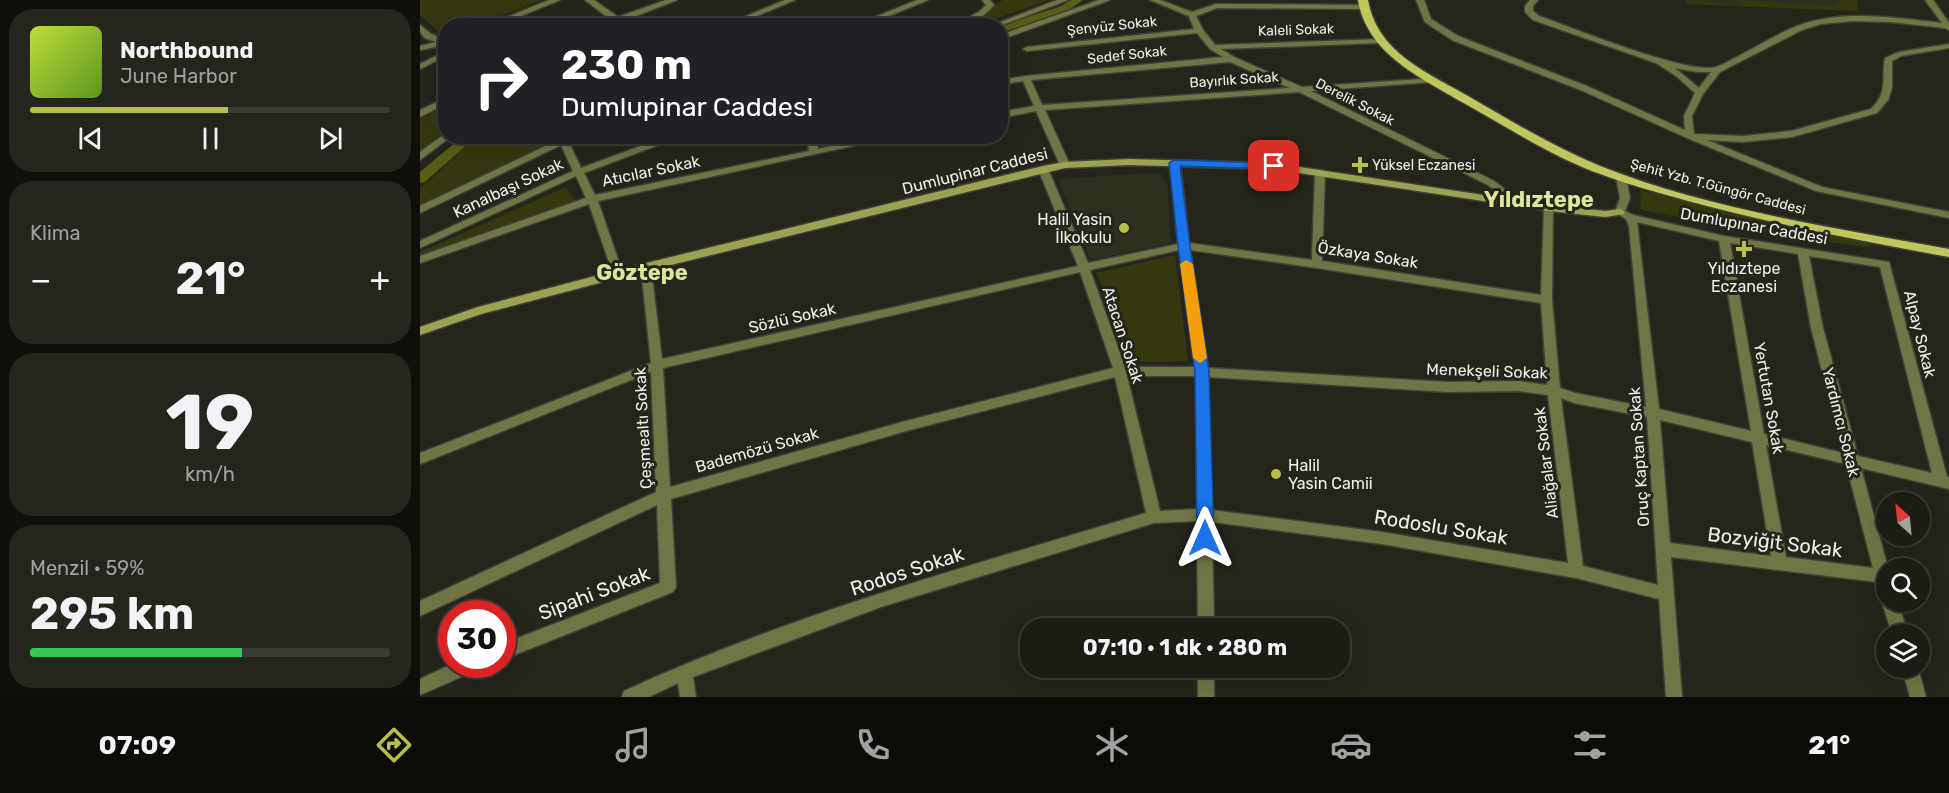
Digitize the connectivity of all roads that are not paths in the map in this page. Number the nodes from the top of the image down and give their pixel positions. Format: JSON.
{"nodes":[{"id":1,"x":556,"y":0,"type":"edge"},
{"id":2,"x":589,"y":0,"type":"edge"},
{"id":3,"x":674,"y":0,"type":"edge"},
{"id":4,"x":791,"y":0,"type":"edge"},
{"id":5,"x":924,"y":0,"type":"edge"},
{"id":6,"x":987,"y":0,"type":"edge"},
{"id":7,"x":1064,"y":0,"type":"edge"},
{"id":8,"x":1106,"y":0,"type":"edge"},
{"id":9,"x":1154,"y":0,"type":"edge"},
{"id":10,"x":1227,"y":0,"type":"edge"},
{"id":11,"x":1420,"y":0,"type":"edge"},
{"id":12,"x":1534,"y":0,"type":"edge"},
{"id":13,"x":1929,"y":0,"type":"edge"},
{"id":14,"x":1363,"y":3,"type":"edge"},
{"id":15,"x":1216,"y":6,"type":"junction"},
{"id":16,"x":1192,"y":15,"type":"junction"},
{"id":17,"x":509,"y":18,"type":"edge"},
{"id":18,"x":614,"y":18,"type":"edge"},
{"id":19,"x":633,"y":18,"type":"edge"},
{"id":20,"x":745,"y":18,"type":"edge"},
{"id":21,"x":877,"y":18,"type":"edge"},
{"id":22,"x":973,"y":18,"type":"edge"},
{"id":23,"x":1008,"y":21,"type":"edge"},
{"id":24,"x":420,"y":27,"type":"edge"},
{"id":25,"x":1948,"y":27,"type":"edge"},
{"id":26,"x":1199,"y":31,"type":"junction"},
{"id":27,"x":1008,"y":35,"type":"edge"},
{"id":28,"x":438,"y":40,"type":"edge"},
{"id":29,"x":1379,"y":41,"type":"junction"},
{"id":30,"x":438,"y":44,"type":"edge"},
{"id":31,"x":1949,"y":46,"type":"edge"},
{"id":32,"x":1213,"y":47,"type":"junction"},
{"id":33,"x":420,"y":48,"type":"edge"},
{"id":34,"x":1027,"y":49,"type":"dead end"},
{"id":35,"x":438,"y":57,"type":"edge"},
{"id":36,"x":1231,"y":58,"type":"junction"},
{"id":37,"x":1659,"y":62,"type":"junction"},
{"id":38,"x":420,"y":67,"type":"edge"},
{"id":39,"x":1717,"y":70,"type":"junction"},
{"id":40,"x":1026,"y":78,"type":"junction"},
{"id":41,"x":1433,"y":80,"type":"junction"},
{"id":42,"x":1008,"y":81,"type":"edge"},
{"id":43,"x":1300,"y":89,"type":"junction"},
{"id":44,"x":1699,"y":93,"type":"junction"},
{"id":45,"x":438,"y":104,"type":"edge"},
{"id":46,"x":1038,"y":108,"type":"junction"},
{"id":47,"x":420,"y":114,"type":"edge"},
{"id":48,"x":1008,"y":114,"type":"edge"},
{"id":49,"x":1690,"y":136,"type":"junction"},
{"id":50,"x":438,"y":142,"type":"edge"},
{"id":51,"x":552,"y":144,"type":"edge"},
{"id":52,"x":564,"y":144,"type":"edge"},
{"id":53,"x":656,"y":144,"type":"edge"},
{"id":54,"x":812,"y":144,"type":"edge"},
{"id":55,"x":857,"y":144,"type":"edge"},
{"id":56,"x":814,"y":153,"type":"junction"},
{"id":57,"x":420,"y":157,"type":"edge"},
{"id":58,"x":1174,"y":163,"type":"junction"},
{"id":59,"x":1065,"y":165,"type":"junction"},
{"id":60,"x":1042,"y":169,"type":"junction"},
{"id":61,"x":578,"y":172,"type":"junction"},
{"id":62,"x":1320,"y":173,"type":"junction"},
{"id":63,"x":1621,"y":177,"type":"junction"},
{"id":64,"x":592,"y":199,"type":"junction"},
{"id":65,"x":1519,"y":202,"type":"junction"},
{"id":66,"x":1549,"y":208,"type":"junction"},
{"id":67,"x":420,"y":210,"type":"edge"},
{"id":68,"x":1625,"y":214,"type":"junction"},
{"id":69,"x":1949,"y":215,"type":"edge"},
{"id":70,"x":1724,"y":239,"type":"junction"},
{"id":71,"x":420,"y":245,"type":"edge"},
{"id":72,"x":1184,"y":246,"type":"junction"},
{"id":73,"x":1803,"y":251,"type":"junction"},
{"id":74,"x":1949,"y":253,"type":"edge"},
{"id":75,"x":420,"y":260,"type":"edge"},
{"id":76,"x":1317,"y":264,"type":"junction"},
{"id":77,"x":1885,"y":264,"type":"joint"},
{"id":78,"x":646,"y":268,"type":"junction"},
{"id":79,"x":1084,"y":268,"type":"junction"},
{"id":80,"x":618,"y":274,"type":"junction"},
{"id":81,"x":1546,"y":300,"type":"junction"},
{"id":82,"x":420,"y":331,"type":"edge"},
{"id":83,"x":657,"y":365,"type":"junction"},
{"id":84,"x":1120,"y":371,"type":"junction"},
{"id":85,"x":1202,"y":372,"type":"junction"},
{"id":86,"x":1554,"y":391,"type":"junction"},
{"id":87,"x":1653,"y":413,"type":"junction"},
{"id":88,"x":1759,"y":439,"type":"junction"},
{"id":89,"x":420,"y":459,"type":"edge"},
{"id":90,"x":1851,"y":460,"type":"junction"},
{"id":91,"x":1945,"y":482,"type":"edge"},
{"id":92,"x":664,"y":495,"type":"junction"},
{"id":93,"x":1205,"y":515,"type":"junction"},
{"id":94,"x":1154,"y":517,"type":"junction"},
{"id":95,"x":1663,"y":549,"type":"junction"},
{"id":96,"x":1877,"y":558,"type":"edge"},
{"id":97,"x":1780,"y":563,"type":"junction"},
{"id":98,"x":1576,"y":571,"type":"junction"},
{"id":99,"x":1876,"y":575,"type":"edge"},
{"id":100,"x":668,"y":587,"type":"joint"},
{"id":101,"x":1667,"y":594,"type":"junction"},
{"id":102,"x":420,"y":609,"type":"edge"},
{"id":103,"x":1206,"y":618,"type":"edge"},
{"id":104,"x":516,"y":647,"type":"edge"},
{"id":105,"x":684,"y":672,"type":"junction"},
{"id":106,"x":440,"y":678,"type":"edge"},
{"id":107,"x":1206,"y":678,"type":"edge"},
{"id":108,"x":1913,"y":678,"type":"edge"},
{"id":109,"x":420,"y":687,"type":"edge"},
{"id":110,"x":630,"y":697,"type":"edge"},
{"id":111,"x":688,"y":697,"type":"edge"},
{"id":112,"x":1206,"y":697,"type":"edge"},
{"id":113,"x":1674,"y":697,"type":"edge"},
{"id":114,"x":1918,"y":697,"type":"edge"}],
"edges":[{"from":1,"to":17,"type":"street"},
{"from":2,"to":18,"type":"street"},
{"from":3,"to":19,"type":"street"},
{"from":4,"to":20,"type":"street"},
{"from":5,"to":21,"type":"street"},
{"from":6,"to":22,"type":"street"},
{"from":7,"to":23,"type":"street"},
{"from":8,"to":27,"type":"street"},
{"from":9,"to":16,"type":"street"},
{"from":10,"to":15,"type":"street"},
{"from":11,"to":49,"type":"street"},
{"from":12,"to":37,"type":"street"},
{"from":13,"to":25,"type":"street"},
{"from":14,"to":15,"type":"street"},
{"from":14,"to":29,"type":"main road","name":"Şehit Yzb. T.Güngör Caddesi"},
{"from":15,"to":16,"type":"street"},
{"from":16,"to":26,"type":"street","name":"Derelik Sokak"},
{"from":24,"to":28,"type":"street"},
{"from":25,"to":39,"type":"street"},
{"from":26,"to":32,"type":"street","name":"Derelik Sokak"},
{"from":26,"to":34,"type":"street","name":"Şenyüz Sokak"},
{"from":29,"to":32,"type":"street","name":"Kaleli Sokak"},
{"from":29,"to":41,"type":"main road","name":"Şehit Yzb. T.Güngör Caddesi"},
{"from":30,"to":33,"type":"street"},
{"from":31,"to":49,"type":"street"},
{"from":32,"to":36,"type":"street","name":"Derelik Sokak"},
{"from":35,"to":38,"type":"street"},
{"from":36,"to":40,"type":"street","name":"Sedef Sokak"},
{"from":36,"to":43,"type":"street","name":"Derelik Sokak"},
{"from":37,"to":39,"type":"street"},
{"from":37,"to":44,"type":"street"},
{"from":39,"to":44,"type":"street"},
{"from":40,"to":42,"type":"street","name":"Sedef Sokak"},
{"from":40,"to":46,"type":"street"},
{"from":41,"to":43,"type":"street","name":"Bayırlık Sokak"},
{"from":41,"to":63,"type":"main road","name":"Şehit Yzb. T.Güngör Caddesi"},
{"from":43,"to":46,"type":"street","name":"Bayırlık Sokak"},
{"from":43,"to":65,"type":"street","name":"Derelik Sokak"},
{"from":44,"to":49,"type":"street"},
{"from":45,"to":47,"type":"street"},
{"from":46,"to":48,"type":"street"},
{"from":46,"to":59,"type":"street"},
{"from":49,"to":69,"type":"street"},
{"from":50,"to":57,"type":"street"},
{"from":51,"to":67,"type":"street"},
{"from":52,"to":61,"type":"street"},
{"from":53,"to":61,"type":"street","name":"Kanalbaşı Sokak"},
{"from":54,"to":56,"type":"street"},
{"from":55,"to":56,"type":"street","name":"Atıcılar Sokak"},
{"from":56,"to":64,"type":"street","name":"Atıcılar Sokak"},
{"from":58,"to":59,"type":"main road","name":"Dumlupinar Caddesi"},
{"from":58,"to":62,"type":"main road","name":"Dumlupinar Caddesi"},
{"from":58,"to":72,"type":"street"},
{"from":59,"to":60,"type":"main road","name":"Dumlupinar Caddesi"},
{"from":60,"to":78,"type":"main road","name":"Dumlupinar Caddesi"},
{"from":60,"to":79,"type":"street","name":"Atacan Sokak"},
{"from":61,"to":64,"type":"street"},
{"from":61,"to":71,"type":"street","name":"Kanalbaşı Sokak"},
{"from":62,"to":65,"type":"main road","name":"Dumlupinar Caddesi"},
{"from":62,"to":76,"type":"street"},
{"from":63,"to":68,"type":"street","name":"Oruç Kaptan Sokak"},
{"from":63,"to":74,"type":"main road","name":"Şehit Yzb. T.Güngör Caddesi"},
{"from":64,"to":75,"type":"street","name":"Atıcılar Sokak"},
{"from":64,"to":80,"type":"street"},
{"from":65,"to":66,"type":"main road","name":"Dumlupinar Caddesi"},
{"from":66,"to":68,"type":"main road","name":"Dumlupinar Caddesi"},
{"from":66,"to":81,"type":"street","name":"Aliağalar Sokak"},
{"from":68,"to":70,"type":"street","name":"Dumlupınar Caddesi"},
{"from":68,"to":87,"type":"street","name":"Oruç Kaptan Sokak"},
{"from":70,"to":73,"type":"street","name":"Dumlupınar Caddesi"},
{"from":70,"to":88,"type":"street","name":"Yertutan Sokak"},
{"from":72,"to":76,"type":"street","name":"Özkaya Sokak"},
{"from":72,"to":79,"type":"street","name":"Sözlü Sokak"},
{"from":72,"to":85,"type":"street"},
{"from":73,"to":77,"type":"street","name":"Dumlupınar Caddesi"},
{"from":73,"to":90,"type":"street","name":"Yardımcı Sokak"},
{"from":76,"to":81,"type":"street","name":"Özkaya Sokak"},
{"from":77,"to":91,"type":"street","name":"Alpay Sokak"},
{"from":78,"to":80,"type":"main road","name":"Dumlupinar Caddesi"},
{"from":78,"to":83,"type":"street","name":"Çeşmealtı Sokak"},
{"from":79,"to":83,"type":"street","name":"Sözlü Sokak"},
{"from":79,"to":84,"type":"street","name":"Atacan Sokak"},
{"from":80,"to":82,"type":"main road","name":"Dumlupinar Caddesi"},
{"from":81,"to":86,"type":"street","name":"Aliağalar Sokak"},
{"from":83,"to":89,"type":"street","name":"Sözlü Sokak"},
{"from":83,"to":92,"type":"street","name":"Çeşmealtı Sokak"},
{"from":84,"to":85,"type":"street","name":"Menekşeli Sokak"},
{"from":84,"to":92,"type":"street","name":"Bademözü Sokak"},
{"from":84,"to":94,"type":"street","name":"Atacan Sokak"},
{"from":85,"to":86,"type":"street","name":"Menekşeli Sokak"},
{"from":85,"to":93,"type":"street"},
{"from":86,"to":87,"type":"street","name":"Menekşeli Sokak"},
{"from":86,"to":98,"type":"street","name":"Aliağalar Sokak"},
{"from":87,"to":88,"type":"street","name":"Menekşeli Sokak"},
{"from":87,"to":95,"type":"street","name":"Oruç Kaptan Sokak"},
{"from":88,"to":90,"type":"street","name":"Menekşeli Sokak"},
{"from":88,"to":97,"type":"street","name":"Yertutan Sokak"},
{"from":90,"to":91,"type":"street","name":"Menekşeli Sokak"},
{"from":90,"to":96,"type":"street","name":"Yardımcı Sokak"},
{"from":92,"to":100,"type":"street","name":"Çeşmealtı Sokak"},
{"from":92,"to":102,"type":"street","name":"Bademözü Sokak"},
{"from":93,"to":94,"type":"street","name":"Rodos Sokak"},
{"from":93,"to":98,"type":"street","name":"Rodoslu Sokak"},
{"from":93,"to":103,"type":"street"},
{"from":94,"to":105,"type":"street","name":"Rodos Sokak"},
{"from":95,"to":97,"type":"street","name":"Bozyiğit Sokak"},
{"from":95,"to":101,"type":"street","name":"Oruç Kaptan Sokak"},
{"from":97,"to":99,"type":"street","name":"Bozyiğit Sokak"},
{"from":98,"to":101,"type":"street","name":"Rodoslu Sokak"},
{"from":100,"to":104,"type":"street","name":"Sipahi Sokak"},
{"from":101,"to":113,"type":"street","name":"Oruç Kaptan Sokak"},
{"from":105,"to":110,"type":"street","name":"Rodos Sokak"},
{"from":105,"to":111,"type":"street"},
{"from":106,"to":109,"type":"street"},
{"from":107,"to":112,"type":"street"},
{"from":108,"to":114,"type":"street"}]}
